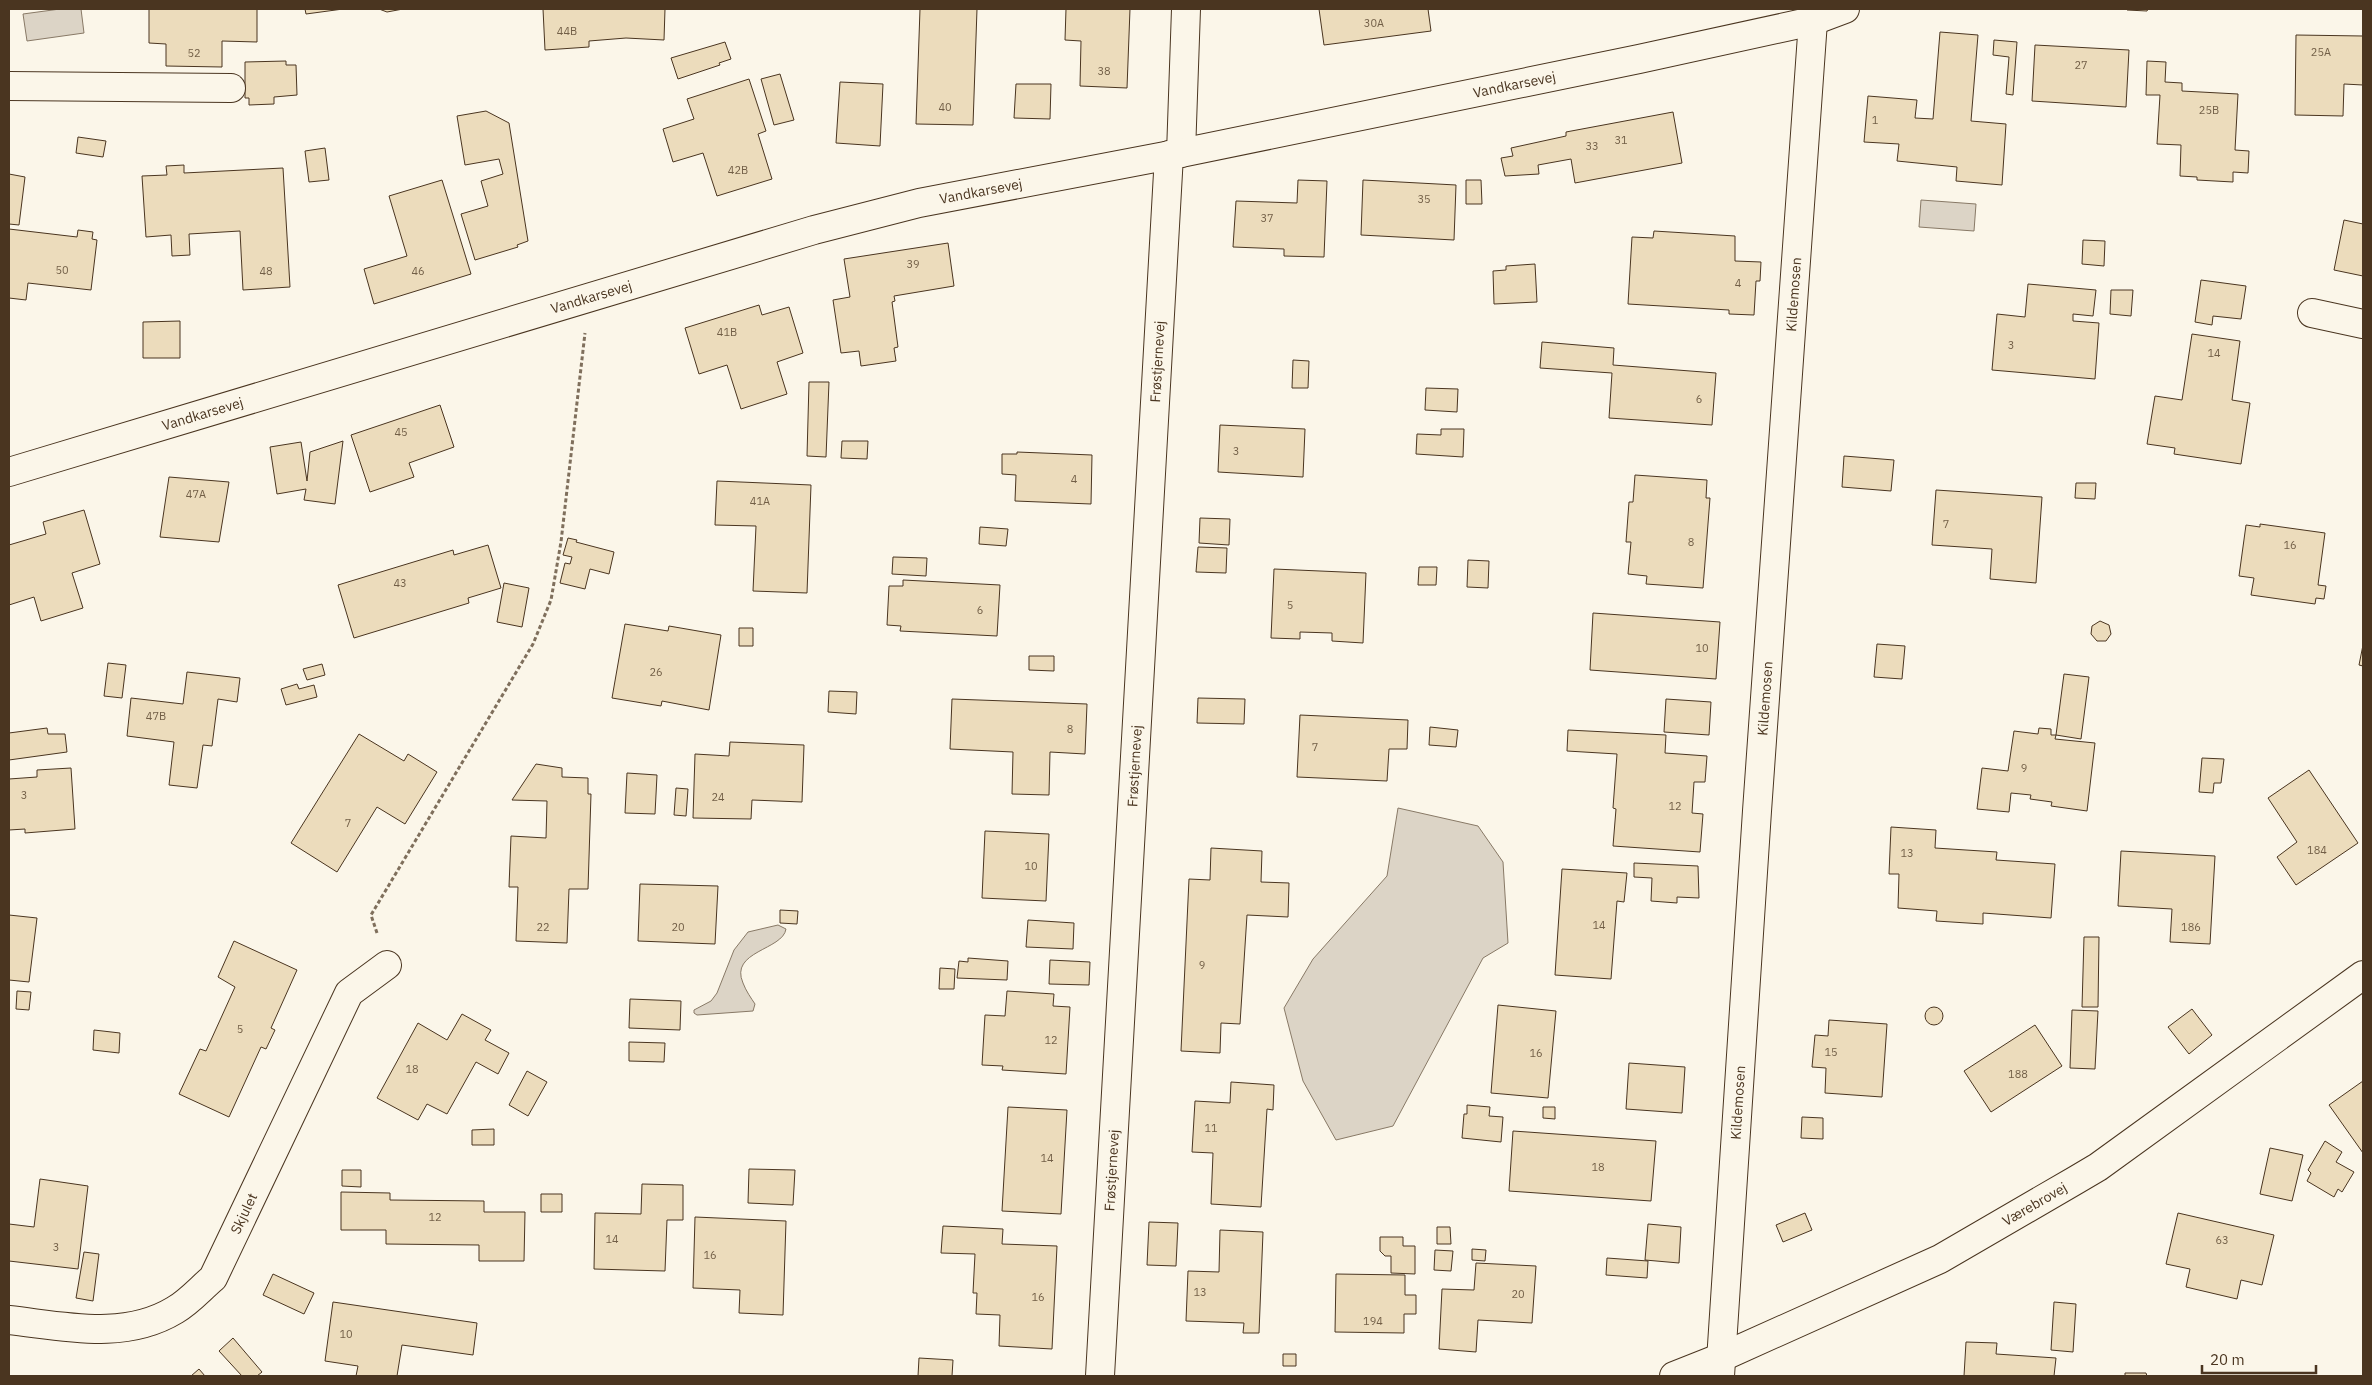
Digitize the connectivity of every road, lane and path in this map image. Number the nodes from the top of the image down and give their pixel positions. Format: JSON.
{"nodes":[{"id":1,"x":1186,"y":9,"type":"edge"},
{"id":2,"x":1845,"y":9,"type":"edge"},
{"id":3,"x":1814,"y":21,"type":"junction"},
{"id":4,"x":9,"y":86,"type":"edge"},
{"id":5,"x":231,"y":88,"type":"dead end"},
{"id":6,"x":1175,"y":154,"type":"junction"},
{"id":7,"x":589,"y":298,"type":"junction"},
{"id":8,"x":2312,"y":313,"type":"dead end"},
{"id":9,"x":2363,"y":324,"type":"edge"},
{"id":10,"x":9,"y":472,"type":"edge"},
{"id":11,"x":387,"y":965,"type":"joint"},
{"id":12,"x":2363,"y":975,"type":"edge"},
{"id":13,"x":9,"y":1320,"type":"edge"},
{"id":14,"x":1721,"y":1367,"type":"edge"},
{"id":15,"x":1100,"y":1376,"type":"edge"},
{"id":16,"x":1674,"y":1376,"type":"edge"}],
"edges":[{"from":1,"to":6,"type":"street"},
{"from":2,"to":3,"type":"street","name":"Vandkarsevej"},
{"from":3,"to":6,"type":"street","name":"Vandkarsevej"},
{"from":3,"to":14,"type":"street","name":"Kildemosen"},
{"from":4,"to":5,"type":"street"},
{"from":6,"to":7,"type":"street","name":"Vandkarsevej"},
{"from":6,"to":15,"type":"street","name":"Frøstjernevej"},
{"from":7,"to":10,"type":"street","name":"Vandkarsevej"},
{"from":7,"to":11,"type":"path"},
{"from":8,"to":9,"type":"street"},
{"from":11,"to":13,"type":"street","name":"Skjulet"},
{"from":12,"to":14,"type":"street","name":"Værebrovej"},
{"from":14,"to":16,"type":"street","name":"Værebrovej"}]}
